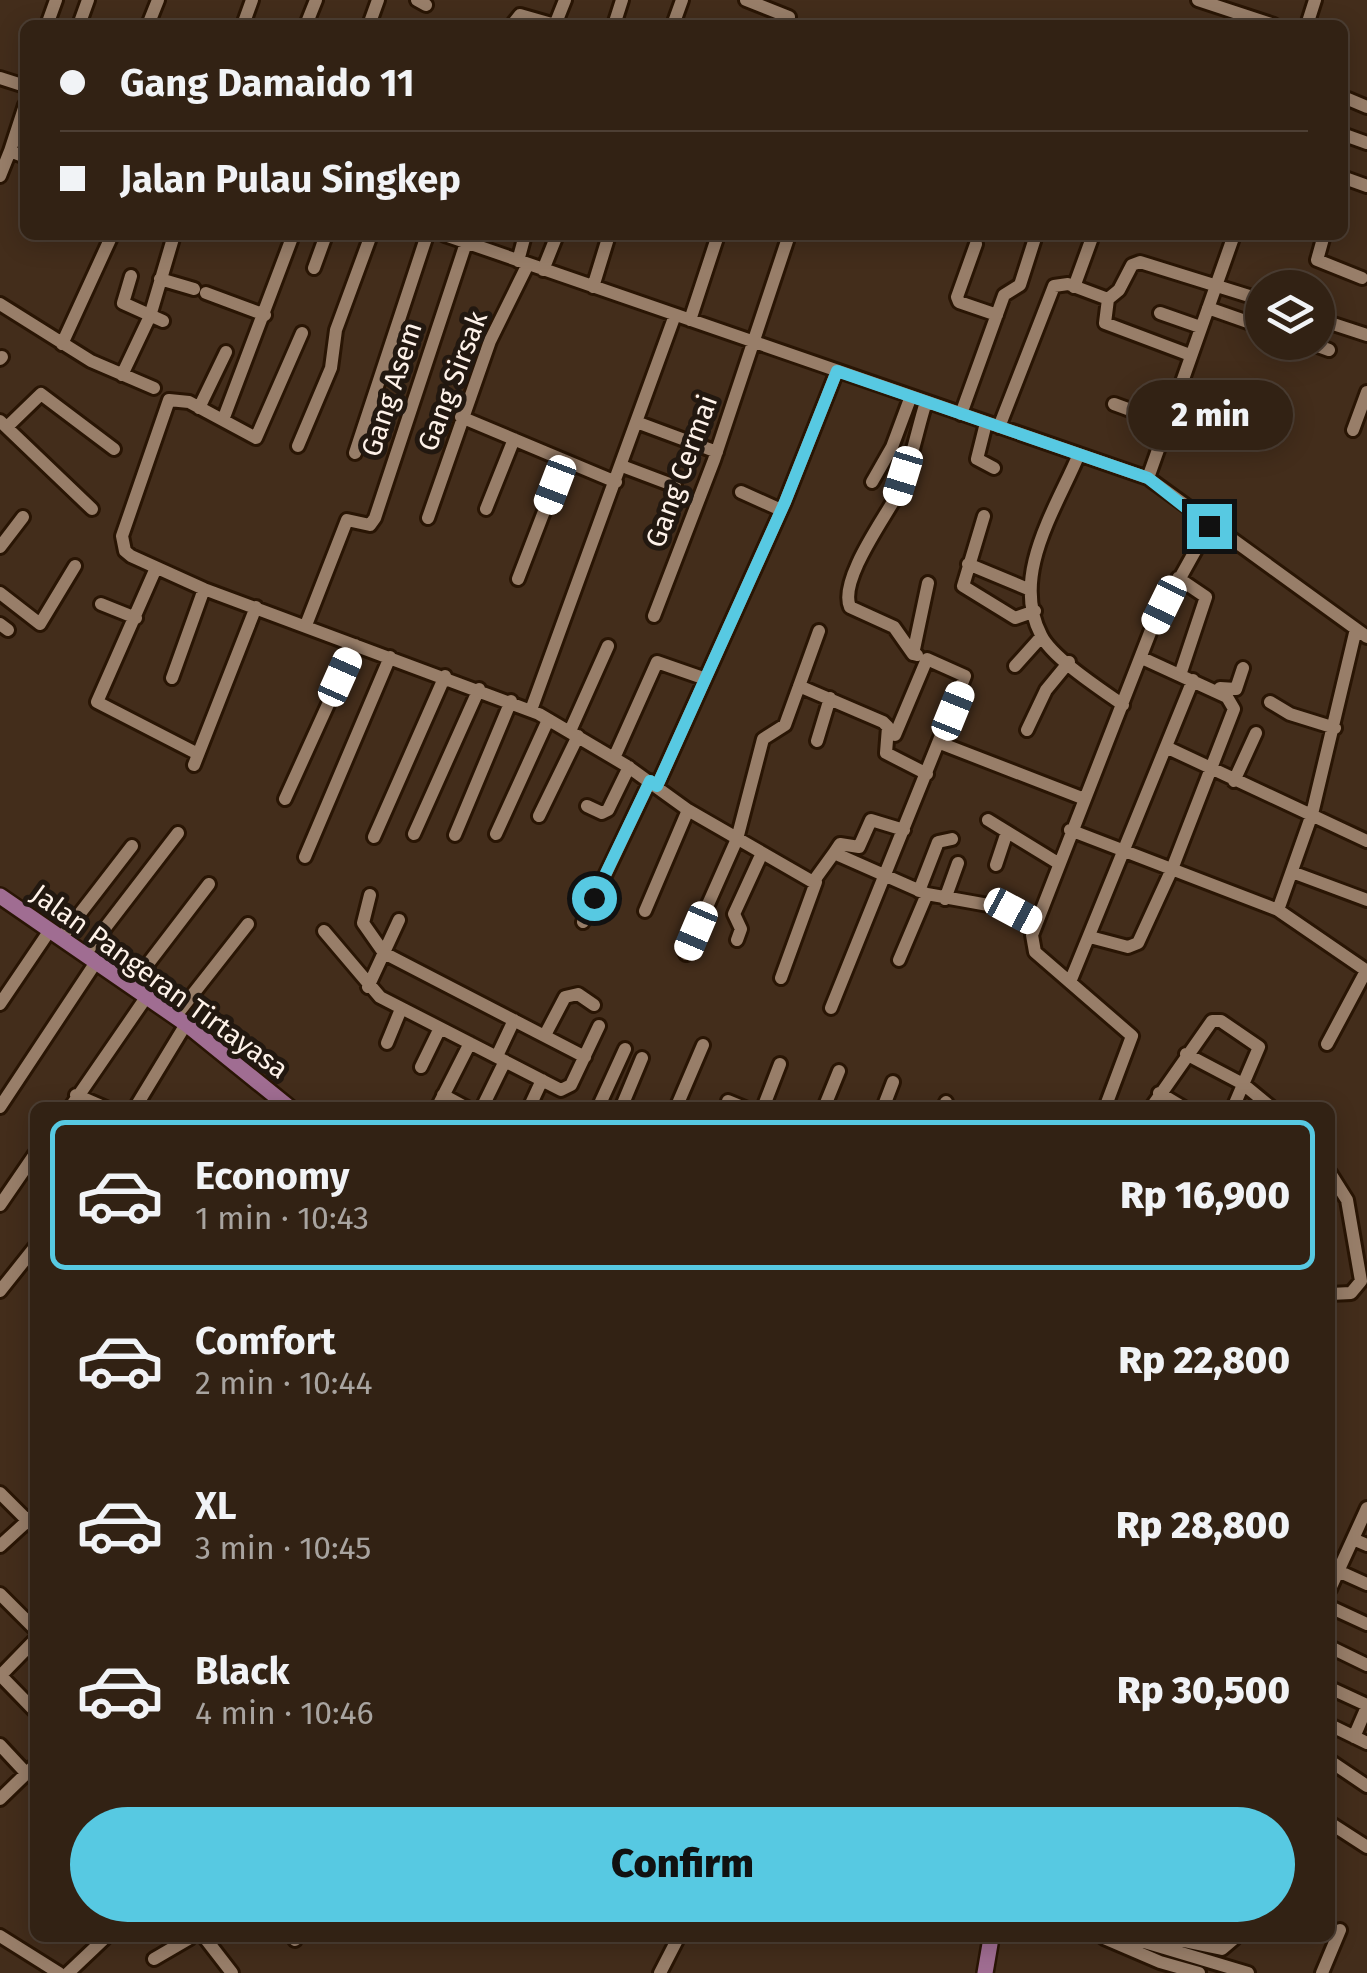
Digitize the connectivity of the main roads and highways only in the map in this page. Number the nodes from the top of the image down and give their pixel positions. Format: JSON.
{"nodes":[{"id":1,"x":1,"y":898,"type":"edge"},
{"id":2,"x":282,"y":1102,"type":"edge"},
{"id":3,"x":990,"y":1942,"type":"edge"},
{"id":4,"x":985,"y":1973,"type":"edge"}],
"edges":[{"from":1,"to":2,"type":"main road","name":"Jalan Pangeran Tirtayasa"},
{"from":3,"to":4,"type":"main road"}]}
